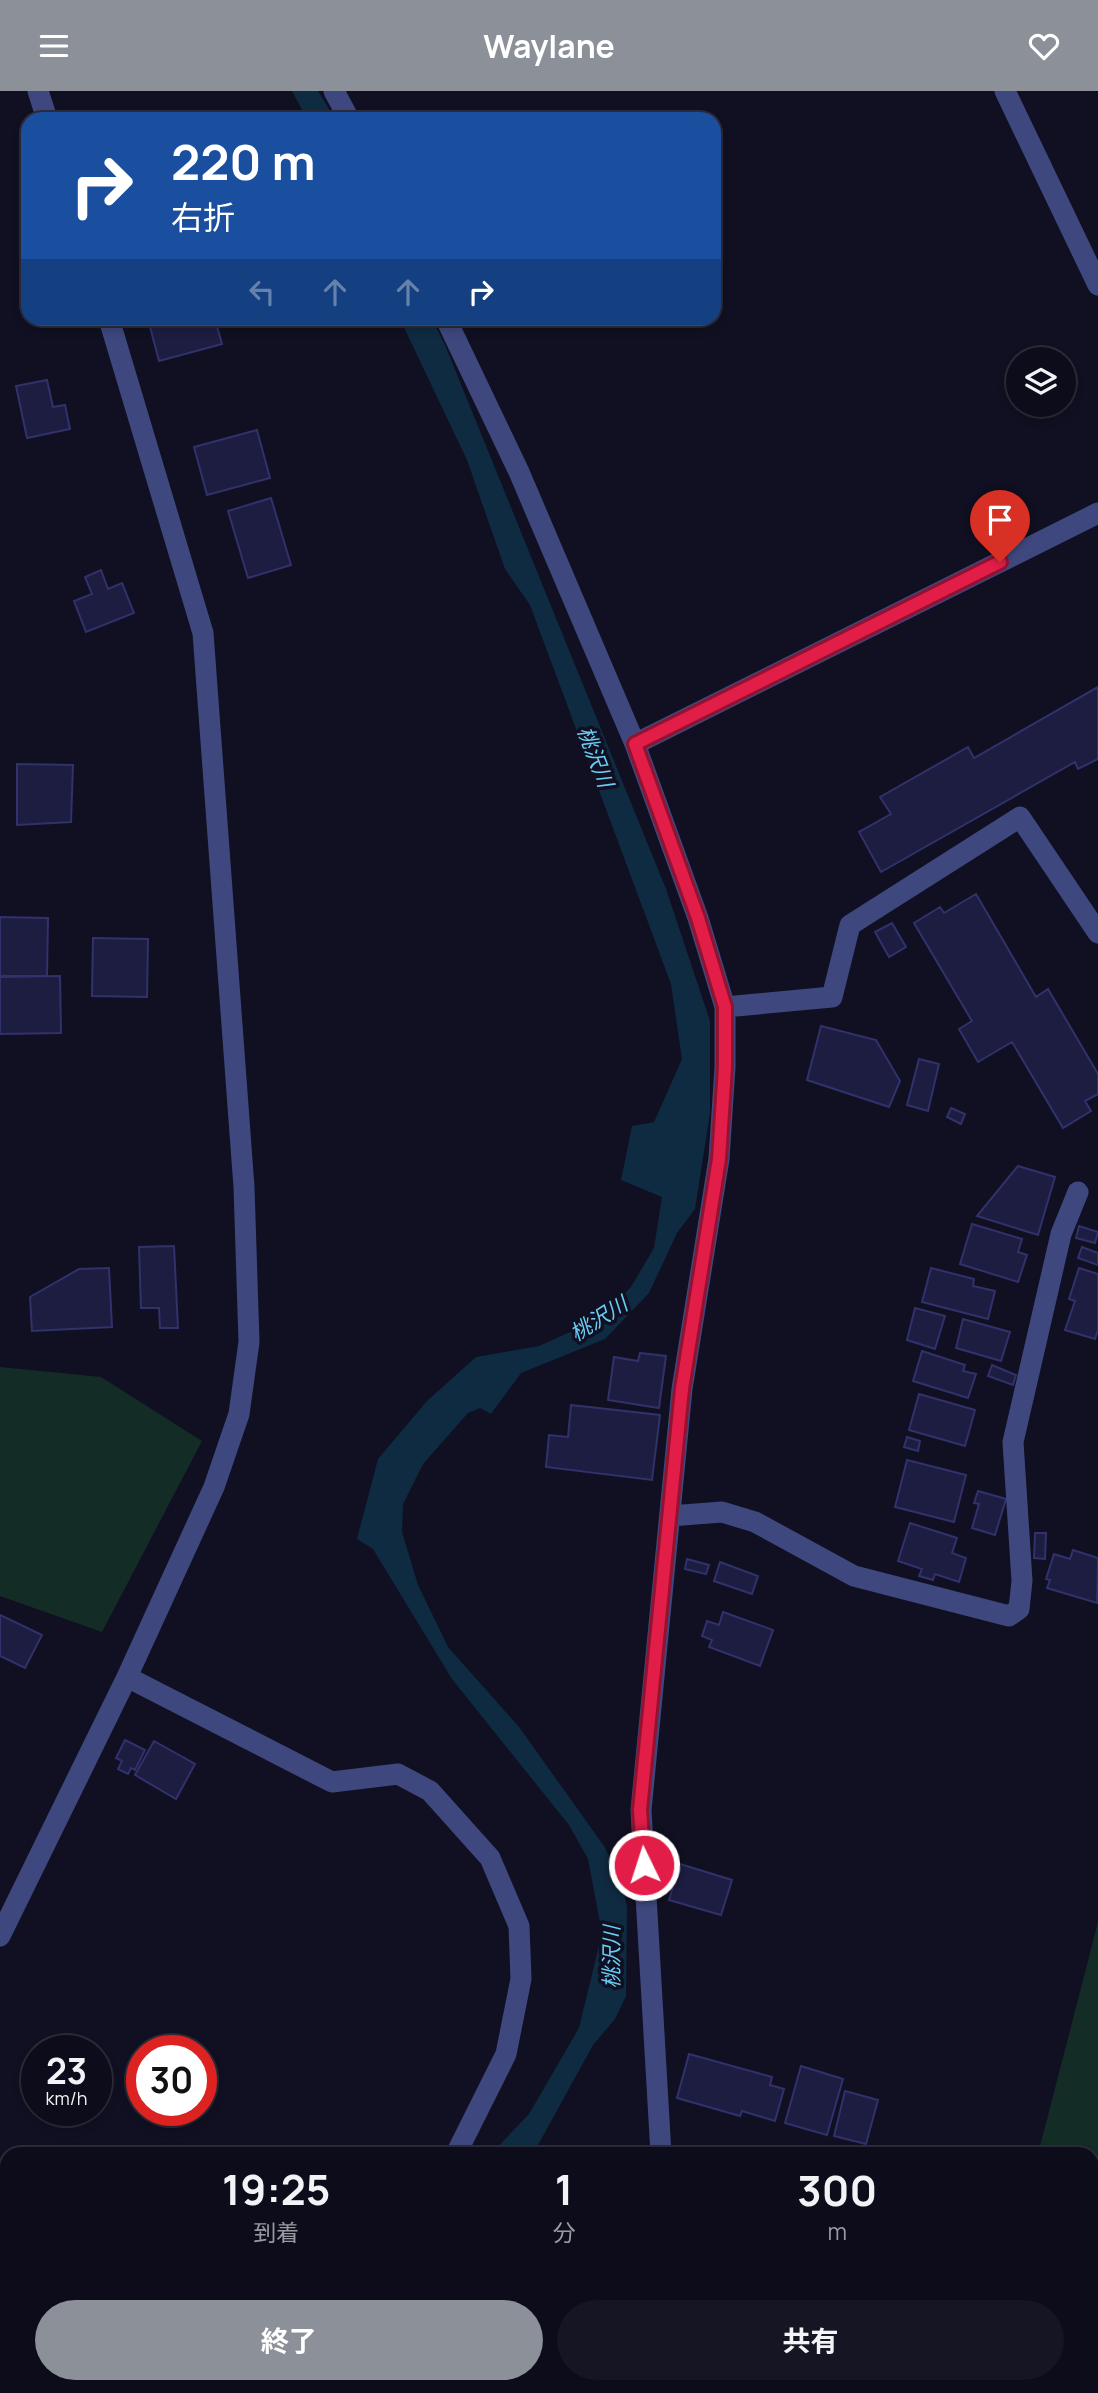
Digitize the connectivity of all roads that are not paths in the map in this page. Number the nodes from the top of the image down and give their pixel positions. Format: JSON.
{"nodes":[{"id":1,"x":38,"y":91,"type":"edge"},
{"id":2,"x":334,"y":91,"type":"edge"},
{"id":3,"x":1005,"y":91,"type":"edge"},
{"id":4,"x":45,"y":112,"type":"edge"},
{"id":5,"x":345,"y":112,"type":"edge"},
{"id":6,"x":1098,"y":285,"type":"edge"},
{"id":7,"x":112,"y":326,"type":"edge"},
{"id":8,"x":449,"y":326,"type":"edge"},
{"id":9,"x":1098,"y":513,"type":"edge"},
{"id":10,"x":635,"y":744,"type":"junction"},
{"id":11,"x":1098,"y":933,"type":"edge"},
{"id":12,"x":725,"y":1007,"type":"junction"},
{"id":13,"x":1078,"y":1192,"type":"dead end"},
{"id":14,"x":670,"y":1516,"type":"junction"},
{"id":15,"x":127,"y":1677,"type":"junction"},
{"id":16,"x":0,"y":1936,"type":"edge"},
{"id":17,"x":460,"y":2147,"type":"edge"},
{"id":18,"x":661,"y":2147,"type":"edge"}],
"edges":[{"from":1,"to":4,"type":"street"},
{"from":2,"to":5,"type":"street"},
{"from":3,"to":6,"type":"street"},
{"from":7,"to":15,"type":"street"},
{"from":8,"to":10,"type":"street"},
{"from":9,"to":10,"type":"street"},
{"from":10,"to":12,"type":"street"},
{"from":11,"to":12,"type":"street"},
{"from":12,"to":14,"type":"street"},
{"from":13,"to":14,"type":"street"},
{"from":14,"to":18,"type":"street"},
{"from":15,"to":16,"type":"street"},
{"from":15,"to":17,"type":"street"}]}
